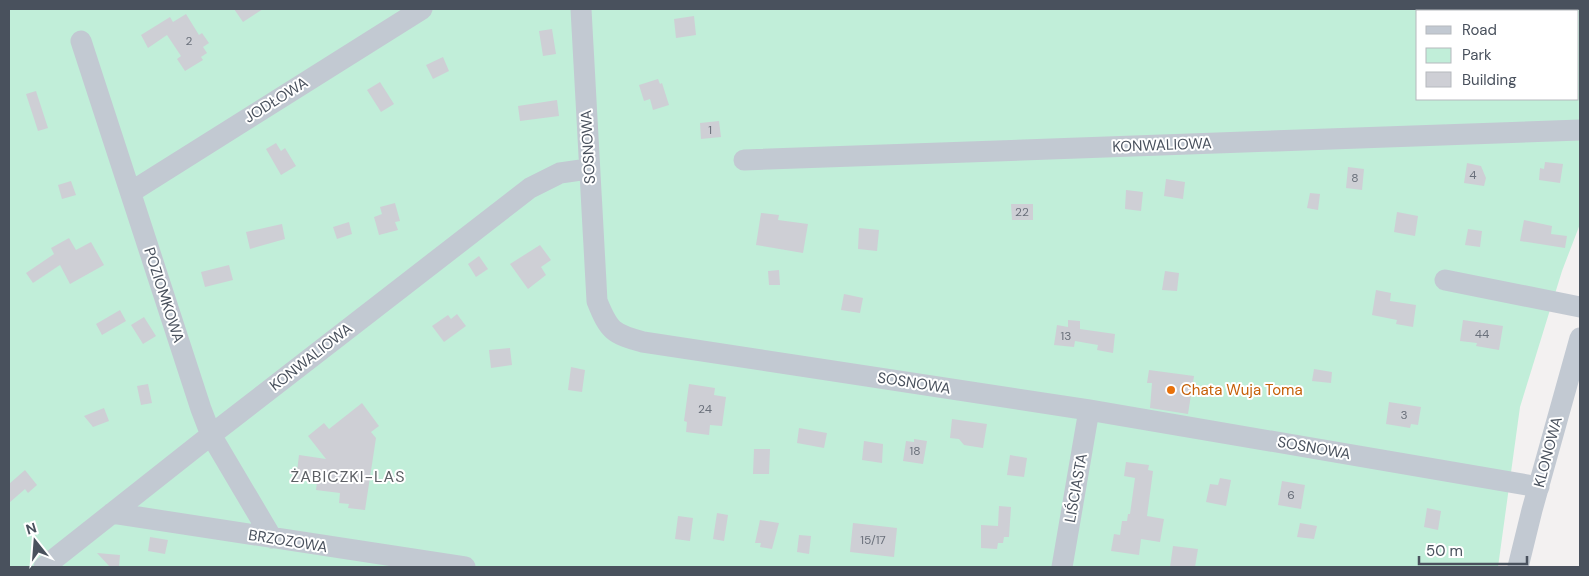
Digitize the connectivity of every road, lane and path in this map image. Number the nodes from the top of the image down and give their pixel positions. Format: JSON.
{"nodes":[{"id":1,"x":422,"y":9,"type":"edge"},
{"id":2,"x":581,"y":9,"type":"edge"},
{"id":3,"x":81,"y":41,"type":"dead end"},
{"id":4,"x":1580,"y":130,"type":"edge"},
{"id":5,"x":744,"y":160,"type":"dead end"},
{"id":6,"x":588,"y":169,"type":"junction"},
{"id":7,"x":131,"y":192,"type":"junction"},
{"id":8,"x":1445,"y":280,"type":"dead end"},
{"id":9,"x":1580,"y":307,"type":"edge"},
{"id":10,"x":1580,"y":338,"type":"edge"},
{"id":11,"x":1089,"y":410,"type":"junction"},
{"id":12,"x":211,"y":435,"type":"junction"},
{"id":13,"x":1539,"y":486,"type":"junction"},
{"id":14,"x":112,"y":513,"type":"junction"},
{"id":15,"x":272,"y":538,"type":"junction"},
{"id":16,"x":44,"y":567,"type":"edge"},
{"id":17,"x":465,"y":567,"type":"edge"},
{"id":18,"x":1062,"y":567,"type":"edge"},
{"id":19,"x":1518,"y":567,"type":"edge"}],
"edges":[{"from":1,"to":7,"type":"street","name":"JODŁOWA"},
{"from":2,"to":6,"type":"street","name":"SOSNOWA"},
{"from":3,"to":7,"type":"street","name":"POZIOMKOWA"},
{"from":4,"to":5,"type":"street","name":"KONWALIOWA"},
{"from":6,"to":11,"type":"street","name":"SOSNOWA"},
{"from":6,"to":12,"type":"street","name":"KONWALIOWA"},
{"from":7,"to":12,"type":"street","name":"POZIOMKOWA"},
{"from":8,"to":9,"type":"street"},
{"from":10,"to":13,"type":"street","name":"KLONOWA"},
{"from":11,"to":13,"type":"street","name":"SOSNOWA"},
{"from":11,"to":18,"type":"street","name":"LIŚCIASTA"},
{"from":12,"to":14,"type":"street","name":"KONWALIOWA"},
{"from":12,"to":15,"type":"street","name":"POZIOMKOWA"},
{"from":13,"to":19,"type":"street","name":"KLONOWA"},
{"from":14,"to":15,"type":"street","name":"BRZOZOWA"},
{"from":14,"to":16,"type":"street","name":"KONWALIOWA"},
{"from":15,"to":17,"type":"street","name":"BRZOZOWA"}]}
